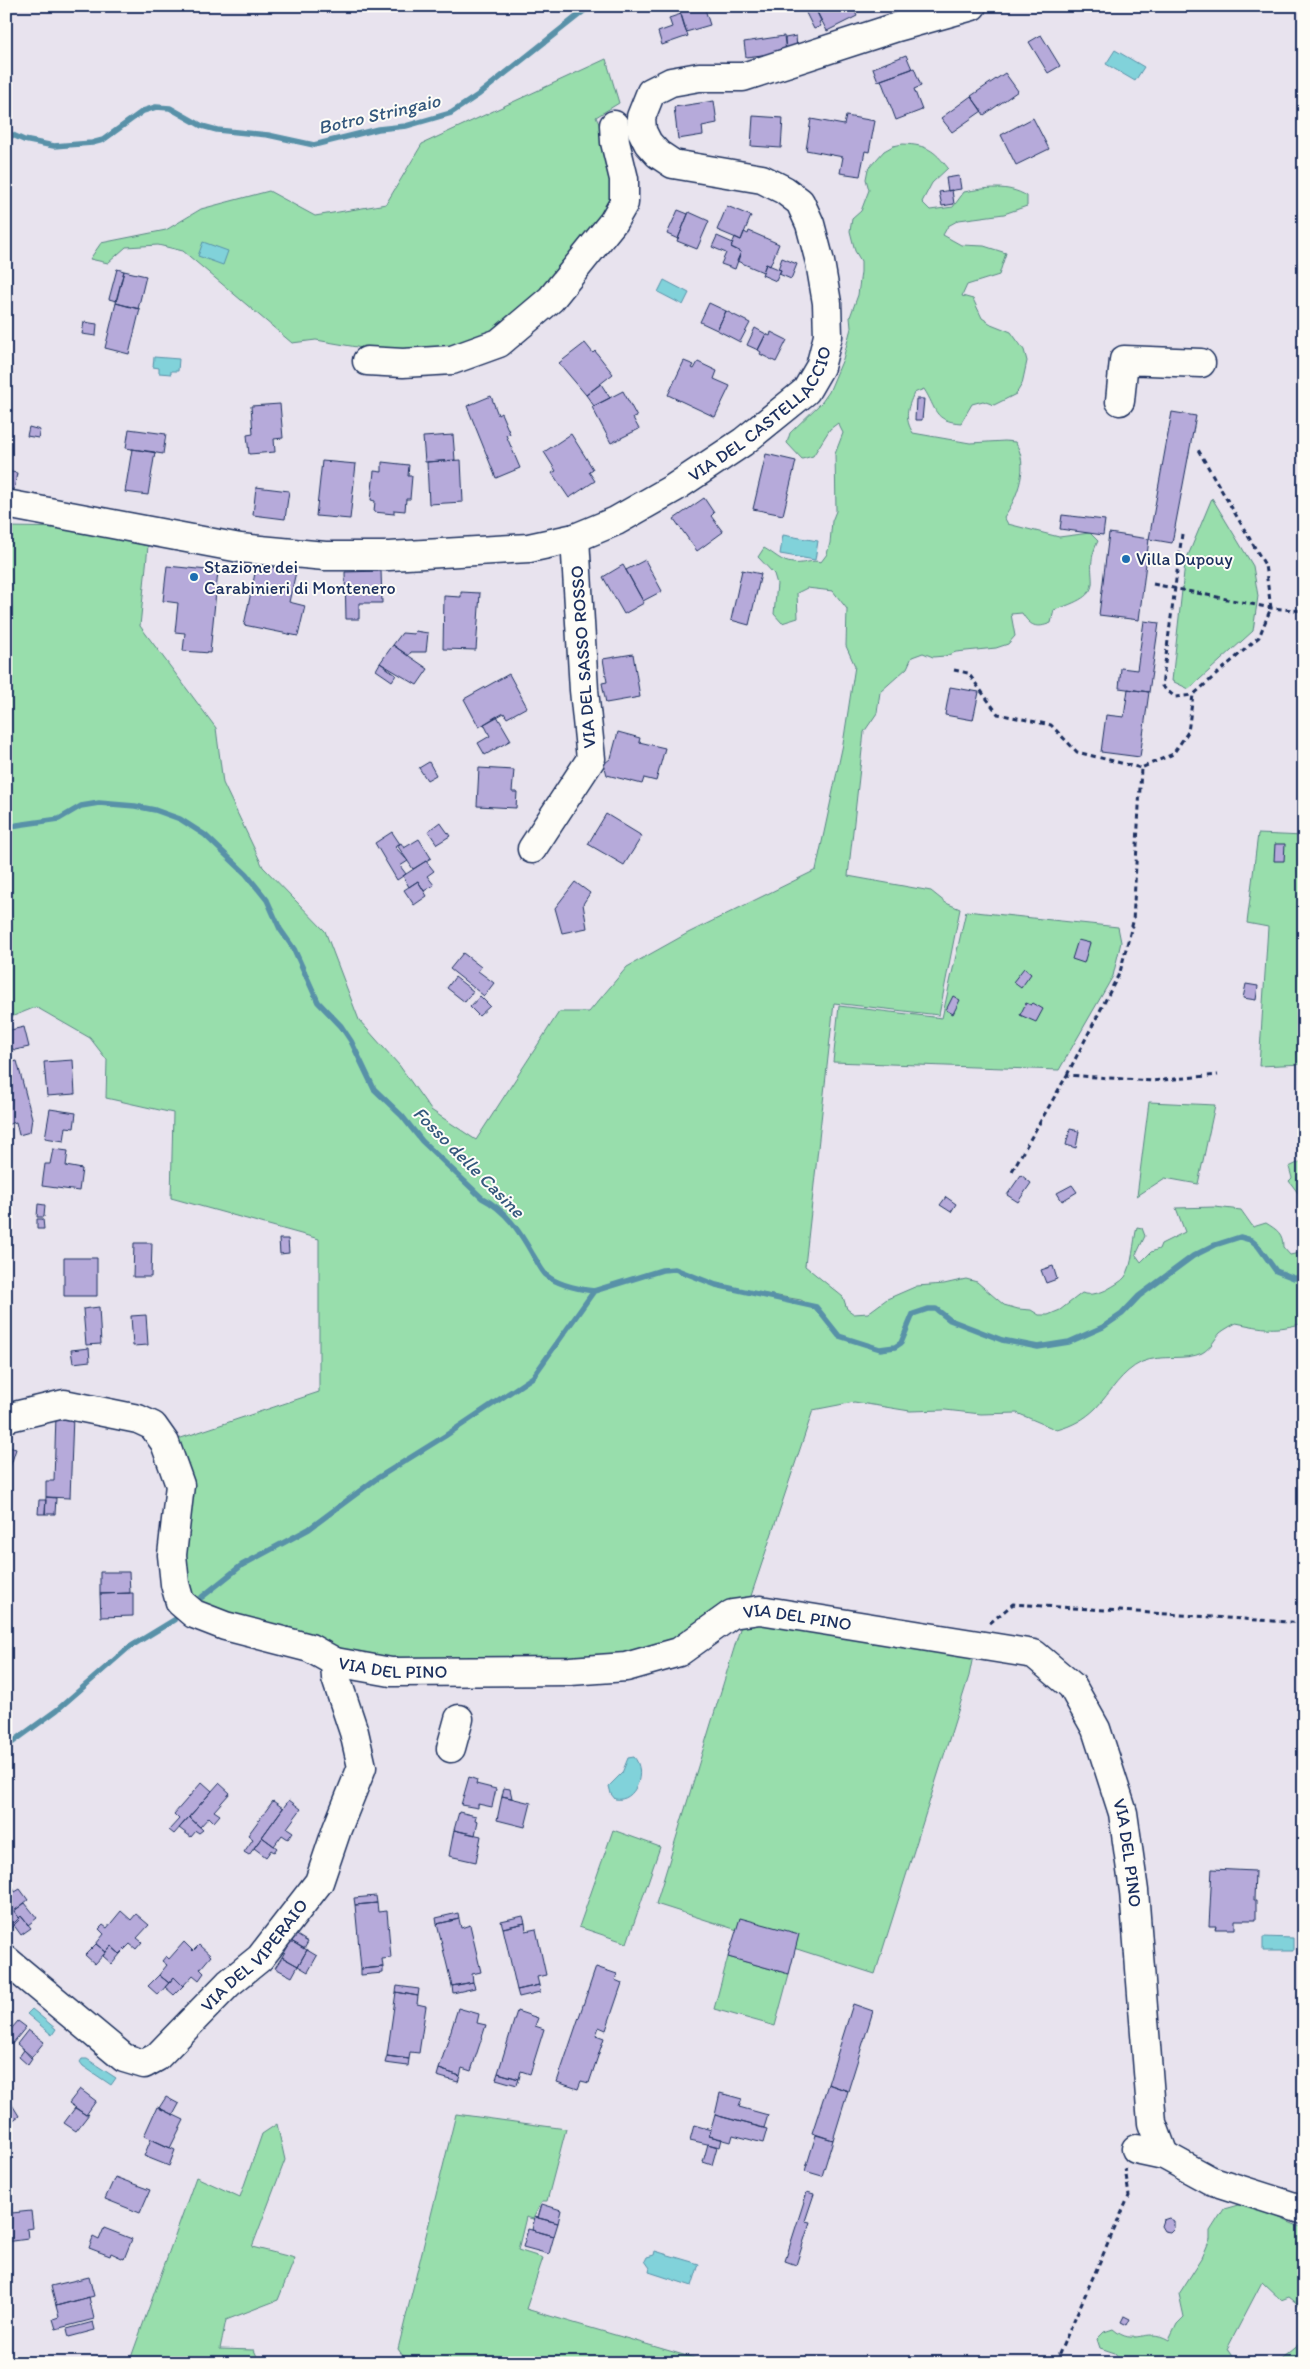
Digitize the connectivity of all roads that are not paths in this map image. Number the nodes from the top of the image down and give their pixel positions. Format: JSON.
{"nodes":[{"id":1,"x":972,"y":6,"type":"edge"},
{"id":2,"x":641,"y":117,"type":"junction"},
{"id":3,"x":367,"y":361,"type":"dead end"},
{"id":4,"x":1201,"y":363,"type":"dead end"},
{"id":5,"x":1120,"y":400,"type":"dead end"},
{"id":6,"x":6,"y":504,"type":"edge"},
{"id":7,"x":575,"y":538,"type":"junction"},
{"id":8,"x":532,"y":849,"type":"dead end"},
{"id":9,"x":6,"y":1418,"type":"edge"},
{"id":10,"x":335,"y":1662,"type":"junction"},
{"id":11,"x":459,"y":1719,"type":"dead end"},
{"id":12,"x":451,"y":1748,"type":"dead end"},
{"id":13,"x":6,"y":1960,"type":"edge"},
{"id":14,"x":1164,"y":2155,"type":"junction"},
{"id":15,"x":1130,"y":2156,"type":"road end"},
{"id":16,"x":1304,"y":2210,"type":"edge"}],
"edges":[{"from":1,"to":2,"type":"street"},
{"from":2,"to":3,"type":"street"},
{"from":2,"to":7,"type":"street","name":"VIA DEL CASTELLACCIO"},
{"from":4,"to":5,"type":"street"},
{"from":6,"to":7,"type":"street","name":"VIA DEL CASTELLACCIO"},
{"from":7,"to":8,"type":"street","name":"VIA DEL SASSO ROSSO"},
{"from":9,"to":10,"type":"street","name":"VIA DEL PINO"},
{"from":10,"to":13,"type":"street","name":"VIA DEL VIPERAIO"},
{"from":10,"to":14,"type":"street","name":"VIA DEL PINO"},
{"from":11,"to":12,"type":"street"},
{"from":14,"to":15,"type":"street"},
{"from":14,"to":16,"type":"street"}]}
